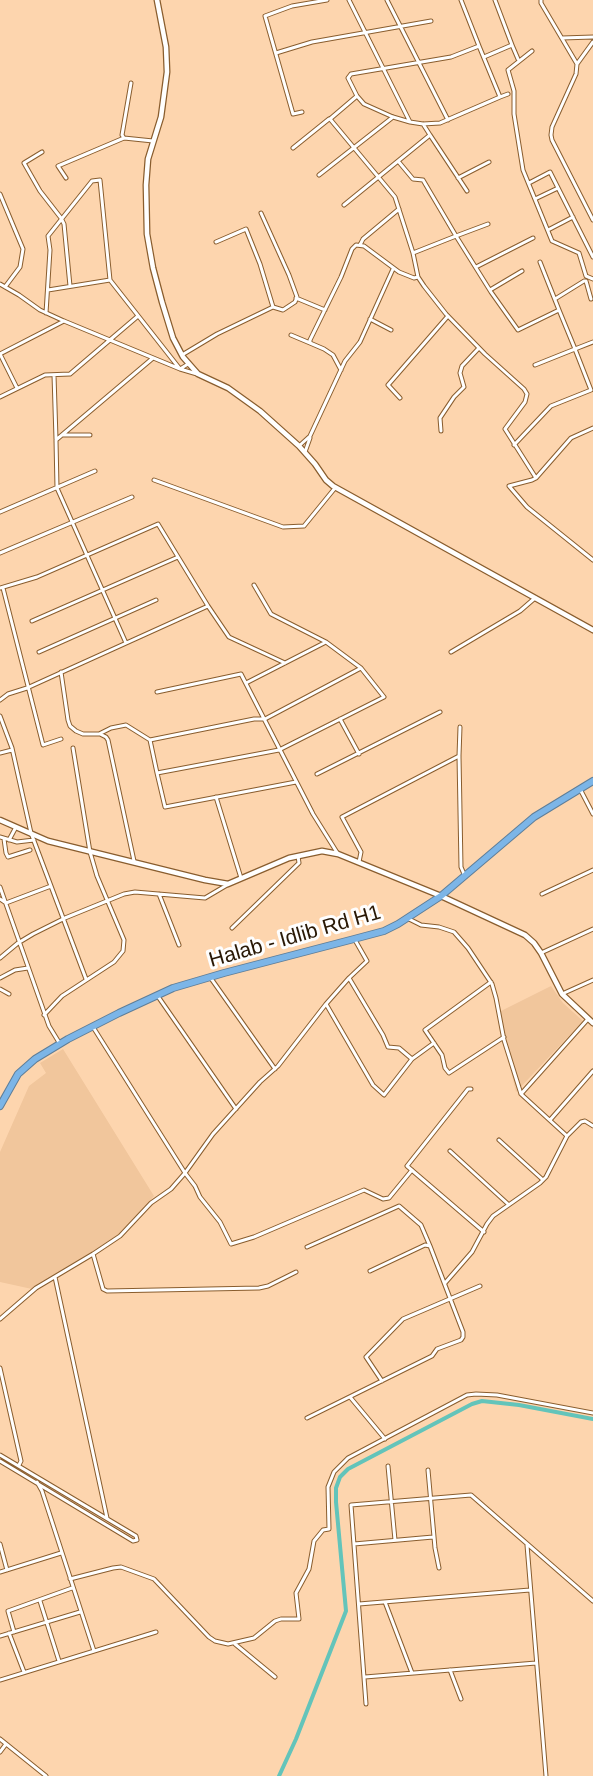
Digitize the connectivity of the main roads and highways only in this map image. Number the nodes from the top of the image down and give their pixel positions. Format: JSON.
{"nodes":[{"id":1,"x":593,"y":781,"type":"edge"},
{"id":2,"x":0,"y":1106,"type":"edge"}],
"edges":[{"from":1,"to":2,"type":"highway","name":"Halab - Idlib Rd H1"}]}
